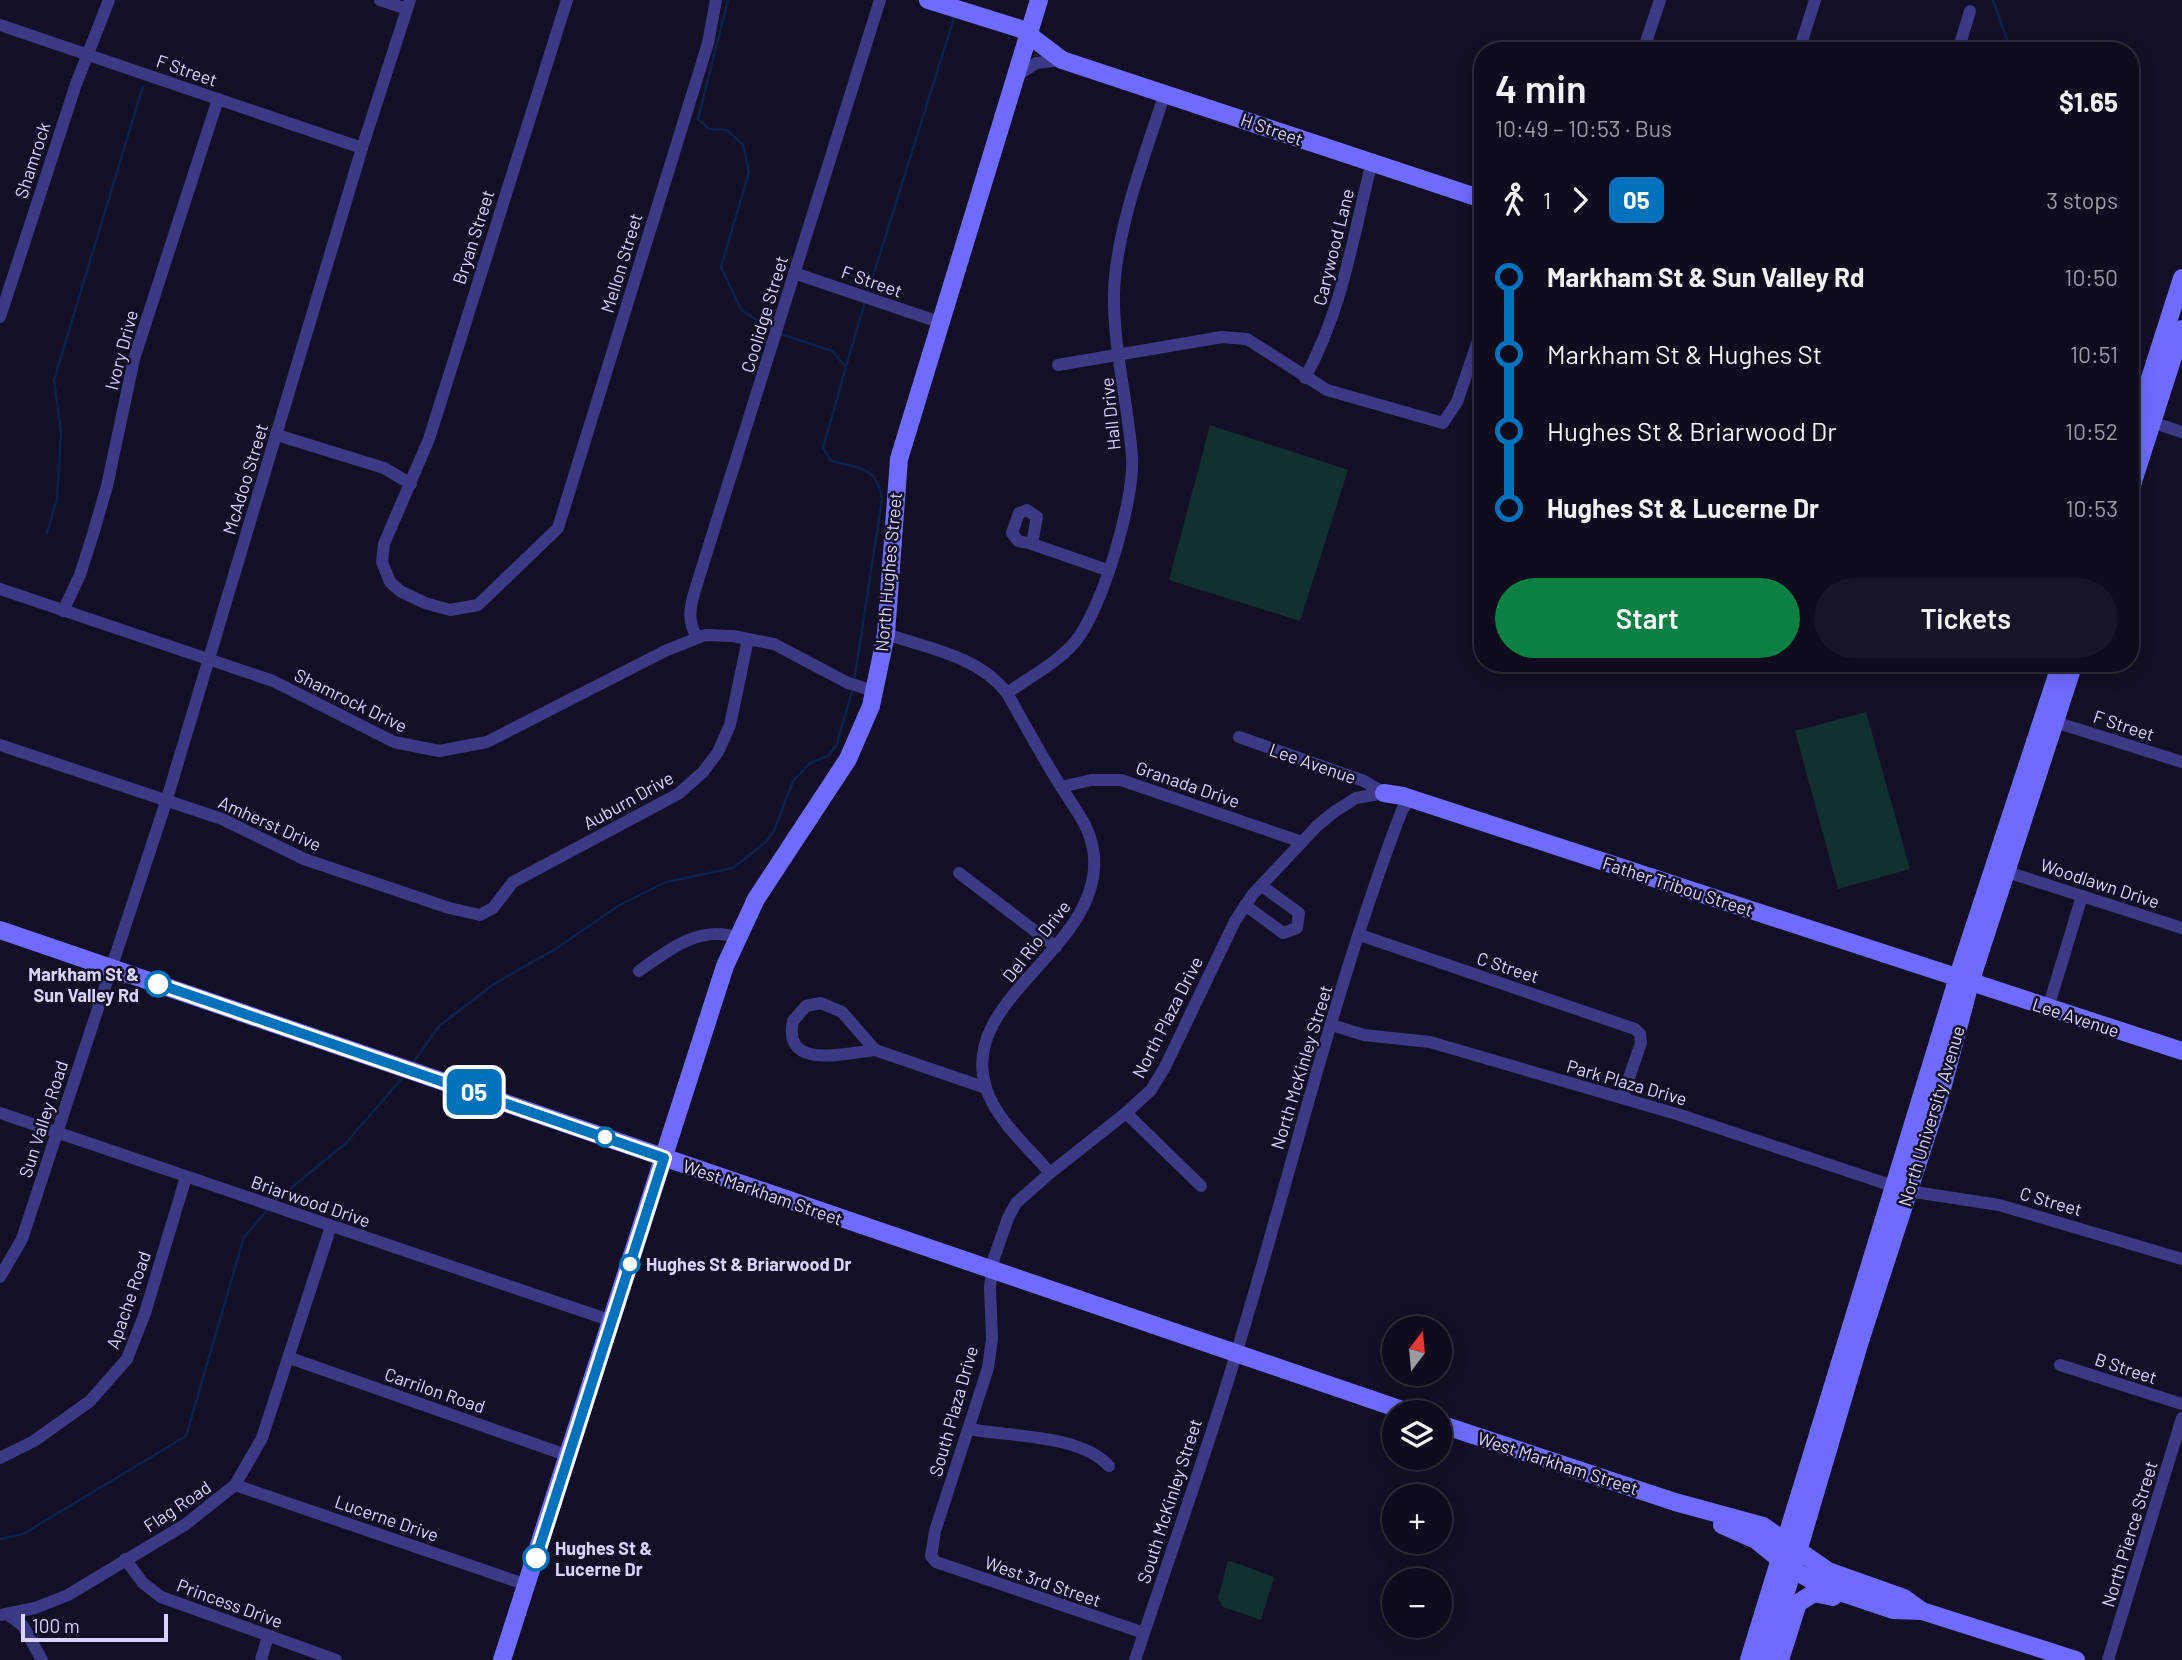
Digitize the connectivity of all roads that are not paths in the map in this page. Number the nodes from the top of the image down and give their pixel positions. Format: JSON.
{"nodes":[{"id":1,"x":109,"y":0,"type":"edge"},
{"id":2,"x":380,"y":0,"type":"edge"},
{"id":3,"x":567,"y":0,"type":"edge"},
{"id":4,"x":716,"y":0,"type":"edge"},
{"id":5,"x":880,"y":0,"type":"edge"},
{"id":6,"x":928,"y":0,"type":"edge"},
{"id":7,"x":1039,"y":0,"type":"edge"},
{"id":8,"x":1660,"y":0,"type":"edge"},
{"id":9,"x":1815,"y":0,"type":"edge"},
{"id":10,"x":409,"y":5,"type":"edge"},
{"id":11,"x":1970,"y":11,"type":"dead end"},
{"id":12,"x":0,"y":25,"type":"edge"},
{"id":13,"x":1028,"y":35,"type":"junction"},
{"id":14,"x":1646,"y":42,"type":"edge"},
{"id":15,"x":1802,"y":42,"type":"edge"},
{"id":16,"x":1961,"y":42,"type":"edge"},
{"id":17,"x":88,"y":55,"type":"junction"},
{"id":18,"x":1062,"y":60,"type":"junction"},
{"id":19,"x":1015,"y":77,"type":"junction"},
{"id":20,"x":1165,"y":93,"type":"junction"},
{"id":21,"x":218,"y":99,"type":"junction"},
{"id":22,"x":362,"y":148,"type":"junction"},
{"id":23,"x":1372,"y":162,"type":"junction"},
{"id":24,"x":1474,"y":196,"type":"edge"},
{"id":25,"x":794,"y":273,"type":"junction"},
{"id":26,"x":2182,"y":278,"type":"edge"},
{"id":27,"x":0,"y":317,"type":"edge"},
{"id":28,"x":939,"y":322,"type":"junction"},
{"id":29,"x":2182,"y":329,"type":"edge"},
{"id":30,"x":1474,"y":352,"type":"edge"},
{"id":31,"x":1120,"y":353,"type":"junction"},
{"id":32,"x":1058,"y":365,"type":"dead end"},
{"id":33,"x":1305,"y":377,"type":"junction"},
{"id":34,"x":2139,"y":418,"type":"edge"},
{"id":35,"x":2182,"y":432,"type":"edge"},
{"id":36,"x":277,"y":435,"type":"junction"},
{"id":37,"x":411,"y":484,"type":"junction"},
{"id":38,"x":554,"y":534,"type":"joint"},
{"id":39,"x":1032,"y":544,"type":"dead end"},
{"id":40,"x":1107,"y":570,"type":"junction"},
{"id":41,"x":0,"y":589,"type":"edge"},
{"id":42,"x":63,"y":611,"type":"junction"},
{"id":43,"x":886,"y":634,"type":"junction"},
{"id":44,"x":697,"y":637,"type":"junction"},
{"id":45,"x":748,"y":639,"type":"junction"},
{"id":46,"x":207,"y":661,"type":"junction"},
{"id":47,"x":2058,"y":672,"type":"edge"},
{"id":48,"x":2071,"y":672,"type":"edge"},
{"id":49,"x":860,"y":687,"type":"junction"},
{"id":50,"x":1007,"y":693,"type":"junction"},
{"id":51,"x":2055,"y":722,"type":"junction"},
{"id":52,"x":1239,"y":737,"type":"dead end"},
{"id":53,"x":0,"y":745,"type":"edge"},
{"id":54,"x":2182,"y":762,"type":"edge"},
{"id":55,"x":1061,"y":787,"type":"junction"},
{"id":56,"x":1384,"y":793,"type":"junction"},
{"id":57,"x":1415,"y":801,"type":"junction"},
{"id":58,"x":166,"y":802,"type":"junction"},
{"id":59,"x":1302,"y":842,"type":"junction"},
{"id":60,"x":2007,"y":872,"type":"junction"},
{"id":61,"x":959,"y":873,"type":"dead end"},
{"id":62,"x":1262,"y":886,"type":"junction"},
{"id":63,"x":2082,"y":896,"type":"junction"},
{"id":64,"x":1245,"y":905,"type":"junction"},
{"id":65,"x":487,"y":912,"type":"joint"},
{"id":66,"x":2182,"y":928,"type":"edge"},
{"id":67,"x":0,"y":930,"type":"edge"},
{"id":68,"x":1360,"y":935,"type":"junction"},
{"id":69,"x":737,"y":938,"type":"junction"},
{"id":70,"x":1056,"y":947,"type":"junction"},
{"id":71,"x":112,"y":968,"type":"junction"},
{"id":72,"x":639,"y":971,"type":"dead end"},
{"id":73,"x":1964,"y":981,"type":"junction"},
{"id":74,"x":2048,"y":1008,"type":"junction"},
{"id":75,"x":1332,"y":1025,"type":"junction"},
{"id":76,"x":875,"y":1051,"type":"junction"},
{"id":77,"x":2182,"y":1051,"type":"edge"},
{"id":78,"x":986,"y":1088,"type":"junction"},
{"id":79,"x":1622,"y":1098,"type":"junction"},
{"id":80,"x":0,"y":1113,"type":"edge"},
{"id":81,"x":1126,"y":1113,"type":"junction"},
{"id":82,"x":56,"y":1133,"type":"junction"},
{"id":83,"x":664,"y":1158,"type":"junction"},
{"id":84,"x":1049,"y":1173,"type":"junction"},
{"id":85,"x":186,"y":1177,"type":"junction"},
{"id":86,"x":1201,"y":1186,"type":"dead end"},
{"id":87,"x":1901,"y":1189,"type":"junction"},
{"id":88,"x":331,"y":1226,"type":"junction"},
{"id":89,"x":2182,"y":1259,"type":"edge"},
{"id":90,"x":5,"y":1262,"type":"edge"},
{"id":91,"x":992,"y":1270,"type":"junction"},
{"id":92,"x":0,"y":1277,"type":"edge"},
{"id":93,"x":612,"y":1321,"type":"junction"},
{"id":94,"x":1237,"y":1353,"type":"junction"},
{"id":95,"x":290,"y":1358,"type":"junction"},
{"id":96,"x":2060,"y":1365,"type":"dead end"},
{"id":97,"x":1382,"y":1403,"type":"edge"},
{"id":98,"x":2182,"y":1404,"type":"edge"},
{"id":99,"x":2182,"y":1418,"type":"edge"},
{"id":100,"x":1452,"y":1428,"type":"edge"},
{"id":101,"x":969,"y":1429,"type":"junction"},
{"id":102,"x":569,"y":1456,"type":"junction"},
{"id":103,"x":0,"y":1458,"type":"edge"},
{"id":104,"x":1109,"y":1466,"type":"dead end"},
{"id":105,"x":235,"y":1485,"type":"junction"},
{"id":106,"x":1675,"y":1502,"type":"junction"},
{"id":107,"x":1718,"y":1524,"type":"junction"},
{"id":108,"x":1791,"y":1546,"type":"junction"},
{"id":109,"x":932,"y":1558,"type":"joint"},
{"id":110,"x":125,"y":1559,"type":"junction"},
{"id":111,"x":1786,"y":1565,"type":"junction"},
{"id":112,"x":527,"y":1585,"type":"junction"},
{"id":113,"x":1766,"y":1606,"type":"junction"},
{"id":114,"x":1893,"y":1610,"type":"junction"},
{"id":115,"x":1922,"y":1611,"type":"junction"},
{"id":116,"x":3,"y":1614,"type":"edge"},
{"id":117,"x":1144,"y":1633,"type":"junction"},
{"id":118,"x":268,"y":1636,"type":"junction"},
{"id":119,"x":42,"y":1660,"type":"edge"},
{"id":120,"x":261,"y":1660,"type":"edge"},
{"id":121,"x":336,"y":1660,"type":"edge"},
{"id":122,"x":502,"y":1660,"type":"edge"},
{"id":123,"x":1135,"y":1660,"type":"edge"},
{"id":124,"x":1749,"y":1660,"type":"edge"},
{"id":125,"x":1766,"y":1660,"type":"edge"},
{"id":126,"x":1780,"y":1660,"type":"edge"},
{"id":127,"x":2076,"y":1660,"type":"edge"},
{"id":128,"x":2108,"y":1660,"type":"edge"}],
"edges":[{"from":1,"to":17,"type":"street"},
{"from":2,"to":10,"type":"street"},
{"from":3,"to":37,"type":"street","name":"Bryan Street"},
{"from":4,"to":38,"type":"street","name":"Mellon Street"},
{"from":5,"to":25,"type":"street","name":"Coolidge Street"},
{"from":6,"to":13,"type":"main road","name":"H Street"},
{"from":7,"to":13,"type":"main road","name":"North Hughes Street"},
{"from":8,"to":14,"type":"street"},
{"from":9,"to":15,"type":"street"},
{"from":10,"to":22,"type":"street","name":"McAdoo Street"},
{"from":11,"to":16,"type":"street"},
{"from":12,"to":17,"type":"street","name":"F Street"},
{"from":13,"to":18,"type":"main road","name":"H Street"},
{"from":13,"to":19,"type":"main road","name":"North Hughes Street"},
{"from":17,"to":21,"type":"street","name":"F Street"},
{"from":17,"to":27,"type":"street","name":"Shamrock"},
{"from":18,"to":19,"type":"street"},
{"from":18,"to":20,"type":"main road","name":"H Street"},
{"from":19,"to":28,"type":"main road","name":"North Hughes Street"},
{"from":20,"to":23,"type":"main road","name":"H Street"},
{"from":20,"to":31,"type":"street","name":"Hall Drive"},
{"from":21,"to":22,"type":"street","name":"F Street"},
{"from":21,"to":42,"type":"street","name":"Ivory Drive"},
{"from":22,"to":36,"type":"street","name":"McAdoo Street"},
{"from":23,"to":24,"type":"main road","name":"H Street"},
{"from":23,"to":33,"type":"street","name":"Carywood Lane"},
{"from":25,"to":28,"type":"street","name":"F Street"},
{"from":25,"to":44,"type":"street","name":"Coolidge Street"},
{"from":26,"to":34,"type":"main road"},
{"from":28,"to":43,"type":"main road","name":"North Hughes Street"},
{"from":29,"to":34,"type":"main road"},
{"from":30,"to":33,"type":"street"},
{"from":31,"to":32,"type":"street"},
{"from":31,"to":33,"type":"street"},
{"from":31,"to":40,"type":"street","name":"Hall Drive"},
{"from":34,"to":35,"type":"street"},
{"from":36,"to":37,"type":"street"},
{"from":36,"to":46,"type":"street","name":"McAdoo Street"},
{"from":37,"to":38,"type":"street","name":"Bryan Street"},
{"from":39,"to":40,"type":"street"},
{"from":40,"to":50,"type":"street","name":"Hall Drive"},
{"from":41,"to":42,"type":"street","name":"Shamrock Drive"},
{"from":42,"to":46,"type":"street","name":"Shamrock Drive"},
{"from":43,"to":49,"type":"main road","name":"North Hughes Street"},
{"from":43,"to":50,"type":"street","name":"Del Rio Drive"},
{"from":44,"to":45,"type":"street","name":"Shamrock Drive"},
{"from":44,"to":46,"type":"street","name":"Shamrock Drive"},
{"from":45,"to":49,"type":"street","name":"Shamrock Drive"},
{"from":45,"to":65,"type":"street","name":"Auburn Drive"},
{"from":46,"to":58,"type":"street","name":"McAdoo Street"},
{"from":47,"to":73,"type":"main road","name":"North University Avenue"},
{"from":48,"to":51,"type":"main road","name":"North University Avenue"},
{"from":49,"to":69,"type":"main road","name":"North Hughes Street"},
{"from":50,"to":55,"type":"street","name":"Del Rio Drive"},
{"from":51,"to":54,"type":"street","name":"F Street"},
{"from":51,"to":60,"type":"main road","name":"North University Avenue"},
{"from":52,"to":56,"type":"street","name":"Lee Avenue"},
{"from":53,"to":58,"type":"street","name":"Amherst Drive"},
{"from":55,"to":59,"type":"street","name":"Granada Drive"},
{"from":55,"to":70,"type":"street","name":"Del Rio Drive"},
{"from":56,"to":57,"type":"main road","name":"Father Tribou Street"},
{"from":56,"to":59,"type":"street","name":"North Plaza Drive"},
{"from":57,"to":68,"type":"street","name":"North McKinley Street"},
{"from":57,"to":73,"type":"main road","name":"Father Tribou Street"},
{"from":58,"to":65,"type":"street","name":"Amherst Drive"},
{"from":58,"to":71,"type":"street","name":"McAdoo Street"},
{"from":59,"to":62,"type":"street","name":"North Plaza Drive"},
{"from":60,"to":63,"type":"street","name":"Woodlawn Drive"},
{"from":60,"to":73,"type":"main road","name":"North University Avenue"},
{"from":61,"to":70,"type":"street"},
{"from":62,"to":64,"type":"street","name":"North Plaza Drive"},
{"from":62,"to":64,"type":"street"},
{"from":63,"to":66,"type":"street","name":"Woodlawn Drive"},
{"from":63,"to":74,"type":"street"},
{"from":64,"to":81,"type":"street","name":"North Plaza Drive"},
{"from":67,"to":71,"type":"main road","name":"West Markham Street"},
{"from":68,"to":75,"type":"street","name":"North McKinley Street"},
{"from":68,"to":79,"type":"street","name":"C Street"},
{"from":69,"to":72,"type":"street"},
{"from":69,"to":83,"type":"main road","name":"North Hughes Street"},
{"from":70,"to":78,"type":"street","name":"Del Rio Drive"},
{"from":71,"to":82,"type":"street","name":"Sun Valley Road"},
{"from":71,"to":83,"type":"main road","name":"West Markham Street"},
{"from":73,"to":74,"type":"main road","name":"Lee Avenue"},
{"from":73,"to":87,"type":"main road","name":"North University Avenue"},
{"from":74,"to":77,"type":"main road","name":"Lee Avenue"},
{"from":75,"to":79,"type":"street","name":"Park Plaza Drive"},
{"from":75,"to":94,"type":"street","name":"North McKinley Street"},
{"from":76,"to":76,"type":"street"},
{"from":76,"to":78,"type":"street"},
{"from":78,"to":84,"type":"street","name":"Del Rio Drive"},
{"from":79,"to":87,"type":"street","name":"Park Plaza Drive"},
{"from":80,"to":82,"type":"street","name":"Briarwood Drive"},
{"from":81,"to":84,"type":"street","name":"North Plaza Drive"},
{"from":81,"to":86,"type":"street"},
{"from":82,"to":85,"type":"street","name":"Briarwood Drive"},
{"from":82,"to":90,"type":"street","name":"Sun Valley Road"},
{"from":83,"to":91,"type":"main road","name":"West Markham Street"},
{"from":83,"to":93,"type":"main road","name":"North Hughes Street"},
{"from":84,"to":91,"type":"street","name":"North Plaza Drive"},
{"from":85,"to":88,"type":"street","name":"Briarwood Drive"},
{"from":85,"to":103,"type":"street","name":"Apache Road"},
{"from":87,"to":89,"type":"street","name":"C Street"},
{"from":87,"to":108,"type":"main road","name":"North University Avenue"},
{"from":88,"to":93,"type":"street","name":"Briarwood Drive"},
{"from":88,"to":95,"type":"street","name":"Flag Road"},
{"from":90,"to":92,"type":"street","name":"Sun Valley Road"},
{"from":91,"to":94,"type":"main road","name":"West Markham Street"},
{"from":91,"to":101,"type":"street","name":"South Plaza Drive"},
{"from":93,"to":102,"type":"main road","name":"North Hughes Street"},
{"from":94,"to":97,"type":"main road","name":"West Markham Street"},
{"from":94,"to":117,"type":"street","name":"South McKinley Street"},
{"from":95,"to":102,"type":"street","name":"Carrilon Road"},
{"from":95,"to":105,"type":"street","name":"Flag Road"},
{"from":96,"to":98,"type":"street","name":"B Street"},
{"from":99,"to":128,"type":"street","name":"North Pierce Street"},
{"from":100,"to":106,"type":"main road","name":"West Markham Street"},
{"from":101,"to":104,"type":"street"},
{"from":101,"to":109,"type":"street","name":"South Plaza Drive"},
{"from":102,"to":112,"type":"main road","name":"North Hughes Street"},
{"from":105,"to":110,"type":"street","name":"Flag Road"},
{"from":105,"to":112,"type":"street","name":"Lucerne Drive"},
{"from":106,"to":107,"type":"main road","name":"West Markham Street"},
{"from":106,"to":108,"type":"main road","name":"West Markham Street"},
{"from":107,"to":111,"type":"main road","name":"West Markham Street"},
{"from":107,"to":113,"type":"main road"},
{"from":108,"to":111,"type":"main road","name":"North University Avenue"},
{"from":108,"to":115,"type":"main road","name":"West Markham Street"},
{"from":109,"to":117,"type":"street","name":"West 3rd Street"},
{"from":110,"to":116,"type":"street","name":"Flag Road"},
{"from":110,"to":118,"type":"street","name":"Princess Drive"},
{"from":111,"to":113,"type":"main road"},
{"from":111,"to":114,"type":"main road","name":"West Markham Street"},
{"from":111,"to":125,"type":"main road"},
{"from":112,"to":122,"type":"main road","name":"North Hughes Street"},
{"from":113,"to":124,"type":"main road"},
{"from":114,"to":115,"type":"main road","name":"West Markham Street"},
{"from":114,"to":126,"type":"main road"},
{"from":115,"to":127,"type":"main road","name":"West Markham Street"},
{"from":116,"to":119,"type":"street"},
{"from":117,"to":123,"type":"street","name":"South McKinley Street"},
{"from":118,"to":120,"type":"street"},
{"from":118,"to":121,"type":"street","name":"Princess Drive"}]}
